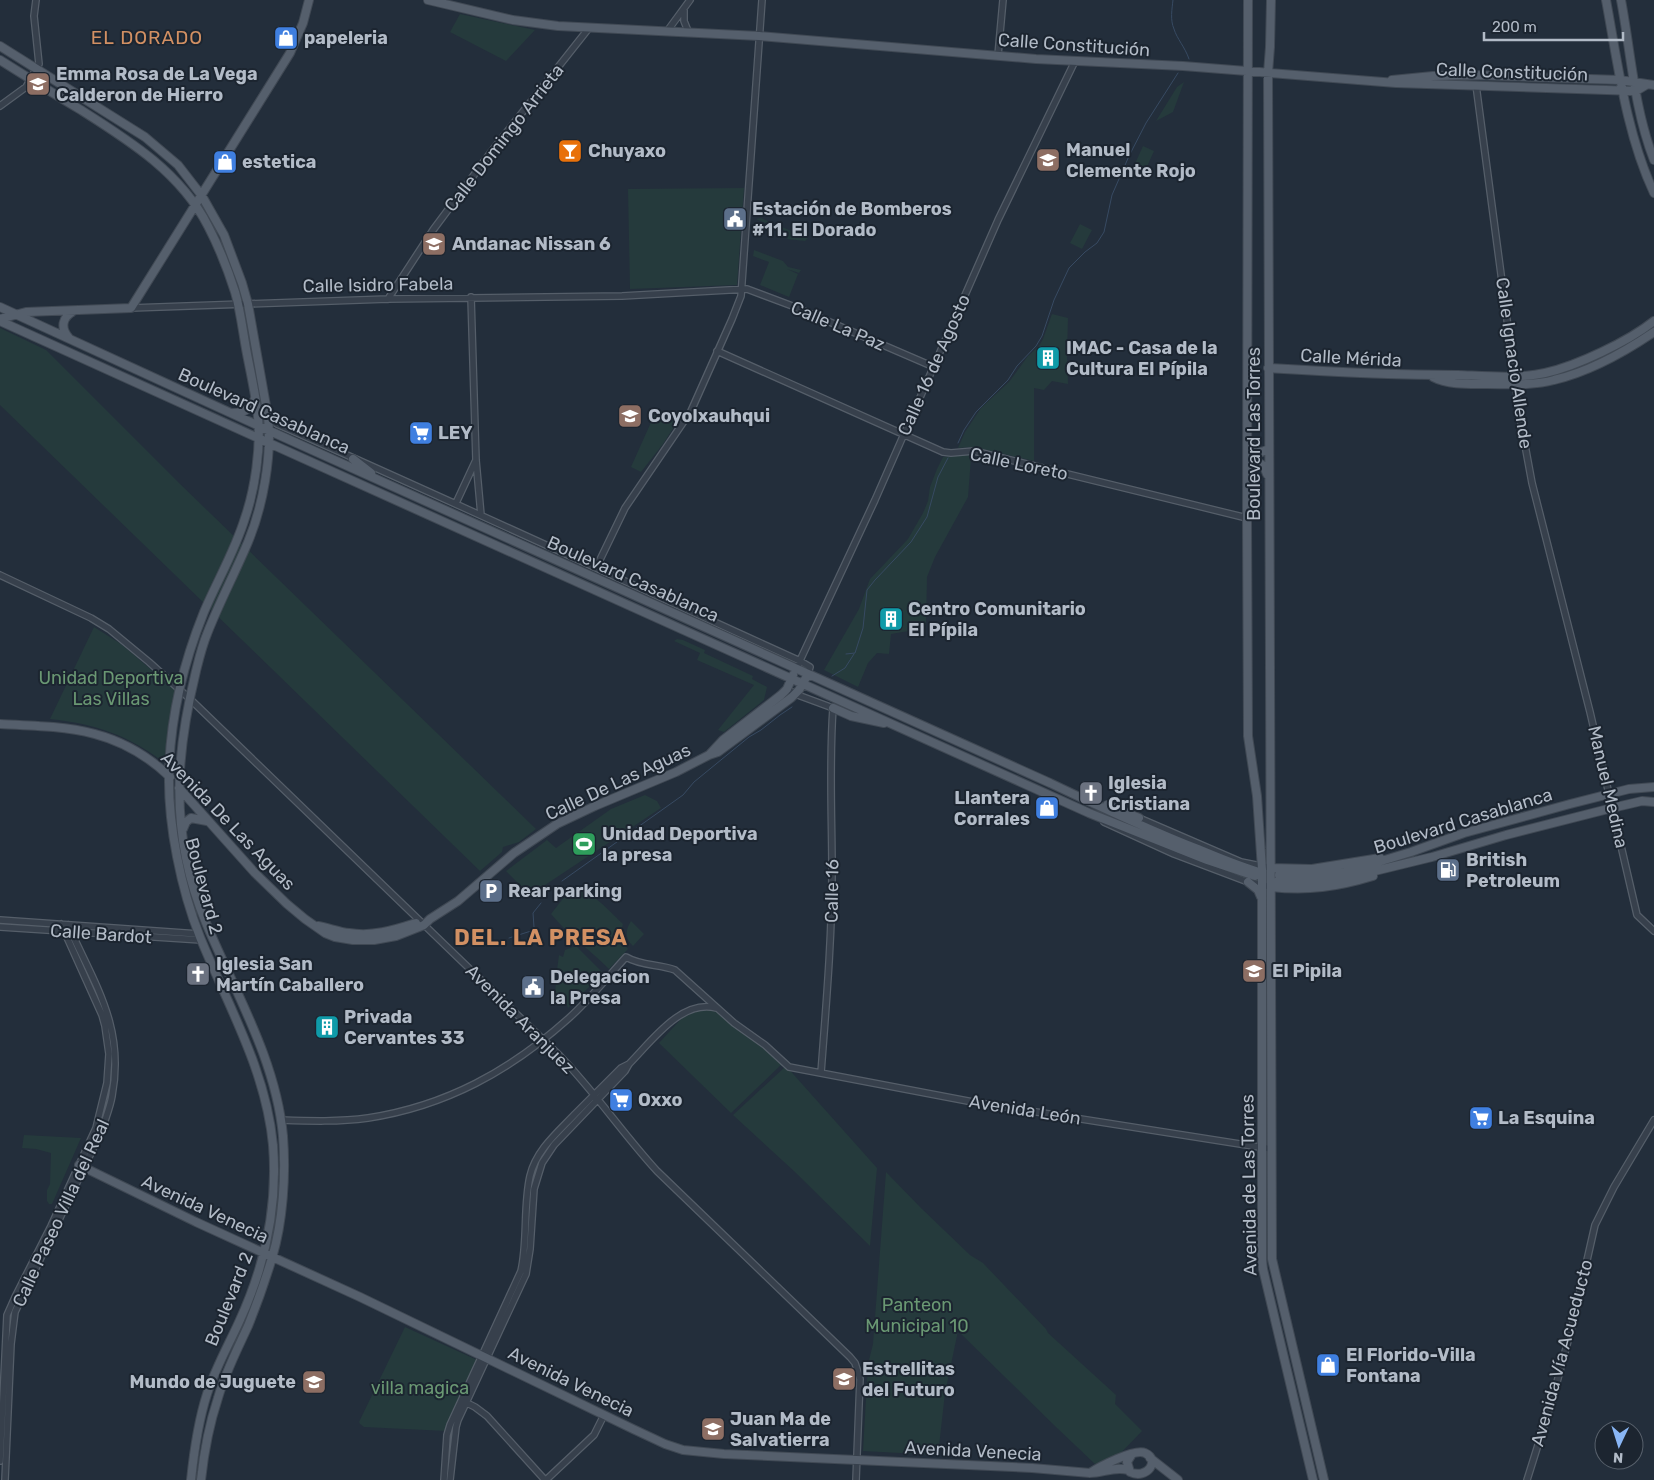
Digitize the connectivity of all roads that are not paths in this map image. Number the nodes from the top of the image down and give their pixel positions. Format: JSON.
{"nodes":[{"id":1,"x":36,"y":0,"type":"edge"},
{"id":2,"x":309,"y":0,"type":"edge"},
{"id":3,"x":428,"y":0,"type":"edge"},
{"id":4,"x":690,"y":0,"type":"edge"},
{"id":5,"x":762,"y":0,"type":"edge"},
{"id":6,"x":1003,"y":0,"type":"edge"},
{"id":7,"x":1248,"y":0,"type":"edge"},
{"id":8,"x":1271,"y":0,"type":"edge"},
{"id":9,"x":1606,"y":0,"type":"edge"},
{"id":10,"x":1621,"y":0,"type":"edge"},
{"id":11,"x":448,"y":3,"type":"edge"},
{"id":12,"x":684,"y":10,"type":"junction"},
{"id":13,"x":590,"y":28,"type":"junction"},
{"id":14,"x":668,"y":30,"type":"junction"},
{"id":15,"x":688,"y":32,"type":"junction"},
{"id":16,"x":759,"y":36,"type":"junction"},
{"id":17,"x":0,"y":46,"type":"edge"},
{"id":18,"x":998,"y":56,"type":"junction"},
{"id":19,"x":0,"y":60,"type":"edge"},
{"id":20,"x":1075,"y":61,"type":"junction"},
{"id":21,"x":37,"y":69,"type":"junction"},
{"id":22,"x":1248,"y":71,"type":"junction"},
{"id":23,"x":1268,"y":73,"type":"junction"},
{"id":24,"x":31,"y":80,"type":"junction"},
{"id":25,"x":1620,"y":80,"type":"junction"},
{"id":26,"x":1635,"y":81,"type":"junction"},
{"id":27,"x":1387,"y":82,"type":"junction"},
{"id":28,"x":1476,"y":85,"type":"junction"},
{"id":29,"x":1650,"y":85,"type":"edge"},
{"id":30,"x":1622,"y":90,"type":"junction"},
{"id":31,"x":1636,"y":91,"type":"junction"},
{"id":32,"x":0,"y":106,"type":"edge"},
{"id":33,"x":1654,"y":160,"type":"edge"},
{"id":34,"x":1654,"y":193,"type":"edge"},
{"id":35,"x":202,"y":196,"type":"junction"},
{"id":36,"x":196,"y":206,"type":"junction"},
{"id":37,"x":742,"y":289,"type":"junction"},
{"id":38,"x":471,"y":298,"type":"junction"},
{"id":39,"x":388,"y":299,"type":"junction"},
{"id":40,"x":238,"y":304,"type":"junction"},
{"id":41,"x":248,"y":304,"type":"junction"},
{"id":42,"x":0,"y":307,"type":"edge"},
{"id":43,"x":131,"y":308,"type":"junction"},
{"id":44,"x":74,"y":311,"type":"junction"},
{"id":45,"x":16,"y":314,"type":"junction"},
{"id":46,"x":0,"y":320,"type":"edge"},
{"id":47,"x":1654,"y":321,"type":"edge"},
{"id":48,"x":1654,"y":332,"type":"edge"},
{"id":49,"x":70,"y":340,"type":"junction"},
{"id":50,"x":717,"y":352,"type":"junction"},
{"id":51,"x":934,"y":367,"type":"junction"},
{"id":52,"x":1268,"y":368,"type":"junction"},
{"id":53,"x":1515,"y":375,"type":"junction"},
{"id":54,"x":1441,"y":378,"type":"junction"},
{"id":55,"x":1516,"y":384,"type":"junction"},
{"id":56,"x":255,"y":396,"type":"junction"},
{"id":57,"x":229,"y":412,"type":"junction"},
{"id":58,"x":268,"y":417,"type":"junction"},
{"id":59,"x":259,"y":426,"type":"junction"},
{"id":60,"x":270,"y":431,"type":"junction"},
{"id":61,"x":904,"y":434,"type":"junction"},
{"id":62,"x":1247,"y":435,"type":"junction"},
{"id":63,"x":258,"y":438,"type":"junction"},
{"id":64,"x":269,"y":443,"type":"junction"},
{"id":65,"x":1268,"y":449,"type":"junction"},
{"id":66,"x":353,"y":459,"type":"junction"},
{"id":67,"x":476,"y":460,"type":"junction"},
{"id":68,"x":1247,"y":477,"type":"junction"},
{"id":69,"x":1269,"y":478,"type":"junction"},
{"id":70,"x":380,"y":480,"type":"junction"},
{"id":71,"x":456,"y":503,"type":"junction"},
{"id":72,"x":481,"y":515,"type":"junction"},
{"id":73,"x":1247,"y":518,"type":"junction"},
{"id":74,"x":596,"y":568,"type":"junction"},
{"id":75,"x":0,"y":575,"type":"edge"},
{"id":76,"x":1571,"y":637,"type":"joint"},
{"id":77,"x":800,"y":661,"type":"junction"},
{"id":78,"x":796,"y":669,"type":"junction"},
{"id":79,"x":808,"y":674,"type":"junction"},
{"id":80,"x":792,"y":679,"type":"junction"},
{"id":81,"x":803,"y":684,"type":"junction"},
{"id":82,"x":787,"y":689,"type":"junction"},
{"id":83,"x":180,"y":690,"type":"junction"},
{"id":84,"x":795,"y":694,"type":"junction"},
{"id":85,"x":190,"y":699,"type":"junction"},
{"id":86,"x":833,"y":708,"type":"junction"},
{"id":87,"x":0,"y":724,"type":"edge"},
{"id":88,"x":896,"y":726,"type":"junction"},
{"id":89,"x":709,"y":755,"type":"junction"},
{"id":90,"x":169,"y":776,"type":"junction"},
{"id":91,"x":1654,"y":788,"type":"edge"},
{"id":92,"x":180,"y":789,"type":"junction"},
{"id":93,"x":1609,"y":794,"type":"junction"},
{"id":94,"x":1090,"y":801,"type":"junction"},
{"id":95,"x":1654,"y":802,"type":"edge"},
{"id":96,"x":1612,"y":808,"type":"junction"},
{"id":97,"x":1089,"y":813,"type":"junction"},
{"id":98,"x":1139,"y":818,"type":"joint"},
{"id":99,"x":208,"y":821,"type":"junction"},
{"id":100,"x":182,"y":831,"type":"junction"},
{"id":101,"x":540,"y":835,"type":"joint"},
{"id":102,"x":1392,"y":858,"type":"junction"},
{"id":103,"x":1395,"y":866,"type":"junction"},
{"id":104,"x":1271,"y":868,"type":"junction"},
{"id":105,"x":1258,"y":871,"type":"junction"},
{"id":106,"x":1248,"y":882,"type":"junction"},
{"id":107,"x":1262,"y":885,"type":"junction"},
{"id":108,"x":1271,"y":887,"type":"junction"},
{"id":109,"x":1262,"y":901,"type":"junction"},
{"id":110,"x":0,"y":920,"type":"edge"},
{"id":111,"x":425,"y":922,"type":"junction"},
{"id":112,"x":61,"y":924,"type":"junction"},
{"id":113,"x":68,"y":925,"type":"junction"},
{"id":114,"x":0,"y":927,"type":"edge"},
{"id":115,"x":64,"y":931,"type":"junction"},
{"id":116,"x":1654,"y":931,"type":"edge"},
{"id":117,"x":71,"y":932,"type":"junction"},
{"id":118,"x":200,"y":937,"type":"junction"},
{"id":119,"x":718,"y":1009,"type":"junction"},
{"id":120,"x":542,"y":1040,"type":"junction"},
{"id":121,"x":821,"y":1073,"type":"junction"},
{"id":122,"x":596,"y":1098,"type":"junction"},
{"id":123,"x":281,"y":1120,"type":"junction"},
{"id":124,"x":1654,"y":1120,"type":"edge"},
{"id":125,"x":1262,"y":1146,"type":"junction"},
{"id":126,"x":1272,"y":1149,"type":"junction"},
{"id":127,"x":81,"y":1166,"type":"junction"},
{"id":128,"x":268,"y":1255,"type":"junction"},
{"id":129,"x":485,"y":1357,"type":"junction"},
{"id":130,"x":463,"y":1402,"type":"junction"},
{"id":131,"x":604,"y":1415,"type":"junction"},
{"id":132,"x":1132,"y":1454,"type":"junction"},
{"id":133,"x":1150,"y":1458,"type":"junction"},
{"id":134,"x":857,"y":1460,"type":"junction"},
{"id":135,"x":0,"y":1461,"type":"edge"},
{"id":136,"x":1128,"y":1470,"type":"junction"},
{"id":137,"x":1090,"y":1474,"type":"junction"},
{"id":138,"x":1140,"y":1478,"type":"edge"},
{"id":139,"x":5,"y":1480,"type":"edge"},
{"id":140,"x":191,"y":1480,"type":"edge"},
{"id":141,"x":201,"y":1480,"type":"edge"},
{"id":142,"x":444,"y":1480,"type":"edge"},
{"id":143,"x":450,"y":1480,"type":"edge"},
{"id":144,"x":545,"y":1480,"type":"edge"},
{"id":145,"x":856,"y":1480,"type":"edge"},
{"id":146,"x":1178,"y":1480,"type":"edge"},
{"id":147,"x":1313,"y":1480,"type":"edge"},
{"id":148,"x":1324,"y":1480,"type":"edge"},
{"id":149,"x":1527,"y":1480,"type":"edge"}],
"edges":[{"from":1,"to":21,"type":"street"},
{"from":2,"to":35,"type":"main road"},
{"from":3,"to":11,"type":"main road","name":"Calle Constitución"},
{"from":4,"to":12,"type":"street"},
{"from":5,"to":16,"type":"street"},
{"from":6,"to":18,"type":"street"},
{"from":7,"to":22,"type":"main road","name":"Boulevard Las Torres"},
{"from":8,"to":23,"type":"main road","name":"Boulevard Las Torres"},
{"from":9,"to":25,"type":"main road"},
{"from":10,"to":26,"type":"main road"},
{"from":11,"to":13,"type":"main road","name":"Calle Constitución"},
{"from":12,"to":14,"type":"street"},
{"from":12,"to":15,"type":"street"},
{"from":13,"to":14,"type":"main road","name":"Calle Constitución"},
{"from":13,"to":39,"type":"street","name":"Calle Domingo Arrieta"},
{"from":14,"to":15,"type":"main road","name":"Calle Constitución"},
{"from":15,"to":16,"type":"main road","name":"Calle Constitución"},
{"from":16,"to":18,"type":"main road","name":"Calle Constitución"},
{"from":16,"to":37,"type":"street"},
{"from":17,"to":21,"type":"main road","name":"Boulevard 2"},
{"from":18,"to":20,"type":"main road","name":"Calle Constitución"},
{"from":19,"to":24,"type":"main road","name":"Boulevard 2"},
{"from":20,"to":22,"type":"main road","name":"Calle Constitución"},
{"from":20,"to":51,"type":"street","name":"Calle 16 de Agosto"},
{"from":21,"to":24,"type":"street"},
{"from":21,"to":35,"type":"main road","name":"Boulevard 2"},
{"from":22,"to":23,"type":"main road","name":"Calle Constitución"},
{"from":22,"to":62,"type":"main road","name":"Boulevard Las Torres"},
{"from":23,"to":27,"type":"main road","name":"Calle Constitución"},
{"from":23,"to":52,"type":"main road","name":"Boulevard Las Torres"},
{"from":24,"to":32,"type":"street"},
{"from":24,"to":36,"type":"main road","name":"Boulevard 2"},
{"from":25,"to":26,"type":"main road","name":"Calle Constitución"},
{"from":25,"to":27,"type":"main road","name":"Calle Constitución"},
{"from":25,"to":30,"type":"main road"},
{"from":26,"to":29,"type":"main road","name":"Calle Constitución"},
{"from":26,"to":31,"type":"main road"},
{"from":27,"to":28,"type":"main road","name":"Calle Constitución"},
{"from":28,"to":30,"type":"main road","name":"Calle Constitución"},
{"from":28,"to":53,"type":"street","name":"Calle Ignacio Allende"},
{"from":29,"to":31,"type":"main road"},
{"from":30,"to":31,"type":"main road","name":"Calle Constitución"},
{"from":30,"to":34,"type":"main road"},
{"from":31,"to":33,"type":"main road"},
{"from":35,"to":36,"type":"main road"},
{"from":35,"to":41,"type":"main road","name":"Boulevard 2"},
{"from":36,"to":40,"type":"main road","name":"Boulevard 2"},
{"from":36,"to":43,"type":"main road"},
{"from":37,"to":38,"type":"street","name":"Calle Isidro Fabela"},
{"from":37,"to":50,"type":"street"},
{"from":37,"to":51,"type":"street","name":"Calle La Paz"},
{"from":38,"to":39,"type":"street","name":"Calle Isidro Fabela"},
{"from":38,"to":67,"type":"street"},
{"from":39,"to":41,"type":"street","name":"Calle Isidro Fabela"},
{"from":40,"to":41,"type":"street","name":"Calle Isidro Fabela"},
{"from":40,"to":43,"type":"street","name":"Calle Isidro Fabela"},
{"from":40,"to":56,"type":"main road","name":"Boulevard 2"},
{"from":41,"to":58,"type":"main road","name":"Boulevard 2"},
{"from":42,"to":45,"type":"main road","name":"Boulevard Casablanca"},
{"from":43,"to":44,"type":"main road","name":"Calle Isidro Fabela"},
{"from":44,"to":45,"type":"main road","name":"Calle Isidro Fabela"},
{"from":44,"to":49,"type":"main road"},
{"from":45,"to":46,"type":"main road","name":"Calle Isidro Fabela"},
{"from":45,"to":49,"type":"main road","name":"Boulevard Casablanca"},
{"from":46,"to":63,"type":"main road","name":"Boulevard Casablanca"},
{"from":47,"to":53,"type":"main road"},
{"from":48,"to":55,"type":"main road"},
{"from":49,"to":57,"type":"main road","name":"Boulevard Casablanca"},
{"from":50,"to":61,"type":"street","name":"Calle Loreto"},
{"from":50,"to":74,"type":"street"},
{"from":51,"to":61,"type":"street","name":"Calle 16 de Agosto"},
{"from":52,"to":54,"type":"main road","name":"Calle Mérida"},
{"from":52,"to":65,"type":"main road","name":"Boulevard Las Torres"},
{"from":53,"to":54,"type":"main road"},
{"from":53,"to":55,"type":"street","name":"Calle Ignacio Allende"},
{"from":54,"to":55,"type":"main road"},
{"from":55,"to":76,"type":"street","name":"Calle Ignacio Allende"},
{"from":56,"to":57,"type":"main road"},
{"from":56,"to":59,"type":"main road","name":"Boulevard 2"},
{"from":57,"to":59,"type":"main road","name":"Boulevard Casablanca"},
{"from":58,"to":60,"type":"main road","name":"Boulevard 2"},
{"from":58,"to":66,"type":"street"},
{"from":59,"to":60,"type":"main road","name":"Boulevard Casablanca"},
{"from":59,"to":63,"type":"main road","name":"Boulevard 2"},
{"from":60,"to":64,"type":"main road","name":"Boulevard 2"},
{"from":60,"to":70,"type":"main road","name":"Boulevard Casablanca"},
{"from":61,"to":73,"type":"street","name":"Calle Loreto"},
{"from":61,"to":77,"type":"street","name":"Calle 16 de Agosto"},
{"from":62,"to":65,"type":"main road"},
{"from":62,"to":68,"type":"main road","name":"Boulevard Las Torres"},
{"from":63,"to":64,"type":"main road","name":"Boulevard Casablanca"},
{"from":63,"to":83,"type":"main road","name":"Boulevard 2"},
{"from":64,"to":80,"type":"main road","name":"Boulevard Casablanca"},
{"from":64,"to":85,"type":"main road","name":"Boulevard 2"},
{"from":65,"to":69,"type":"main road","name":"Boulevard Las Torres"},
{"from":66,"to":70,"type":"main road"},
{"from":66,"to":71,"type":"street"},
{"from":67,"to":71,"type":"street"},
{"from":67,"to":72,"type":"street"},
{"from":68,"to":69,"type":"main road"},
{"from":68,"to":73,"type":"main road","name":"Boulevard Las Torres"},
{"from":69,"to":104,"type":"main road","name":"Boulevard Las Torres"},
{"from":70,"to":78,"type":"main road","name":"Boulevard Casablanca"},
{"from":71,"to":72,"type":"street"},
{"from":72,"to":74,"type":"street"},
{"from":73,"to":105,"type":"main road","name":"Boulevard Las Torres"},
{"from":74,"to":77,"type":"street"},
{"from":75,"to":83,"type":"street","name":"Avenida Aranjuez"},
{"from":76,"to":93,"type":"street","name":"Manuel Medina"},
{"from":77,"to":78,"type":"street","name":"Calle 16 de Agosto"},
{"from":77,"to":79,"type":"street"},
{"from":78,"to":79,"type":"main road","name":"Boulevard Casablanca"},
{"from":78,"to":80,"type":"main road","name":"Calle De Las Aguas"},
{"from":79,"to":81,"type":"main road","name":"Calle De Las Aguas"},
{"from":79,"to":94,"type":"main road","name":"Boulevard Casablanca"},
{"from":80,"to":81,"type":"main road","name":"Boulevard Casablanca"},
{"from":80,"to":82,"type":"main road","name":"Calle De Las Aguas"},
{"from":81,"to":84,"type":"main road","name":"Calle De Las Aguas"},
{"from":81,"to":88,"type":"main road","name":"Boulevard Casablanca"},
{"from":82,"to":84,"type":"street"},
{"from":82,"to":89,"type":"main road","name":"Calle De Las Aguas"},
{"from":83,"to":85,"type":"street","name":"Avenida Aranjuez"},
{"from":83,"to":90,"type":"main road","name":"Boulevard 2"},
{"from":84,"to":86,"type":"street"},
{"from":84,"to":89,"type":"main road","name":"Calle De Las Aguas"},
{"from":85,"to":92,"type":"main road","name":"Boulevard 2"},
{"from":85,"to":111,"type":"street","name":"Avenida Aranjuez"},
{"from":86,"to":88,"type":"main road"},
{"from":86,"to":121,"type":"street","name":"Calle 16"},
{"from":87,"to":90,"type":"main road","name":"Avenida De Las Aguas"},
{"from":88,"to":97,"type":"main road","name":"Boulevard Casablanca"},
{"from":89,"to":101,"type":"main road","name":"Calle De Las Aguas"},
{"from":90,"to":92,"type":"main road","name":"Avenida De Las Aguas"},
{"from":90,"to":118,"type":"main road","name":"Boulevard 2"},
{"from":91,"to":93,"type":"main road","name":"Boulevard Casablanca"},
{"from":92,"to":99,"type":"main road","name":"Avenida De Las Aguas"},
{"from":92,"to":100,"type":"main road","name":"Boulevard 2"},
{"from":93,"to":96,"type":"street","name":"Manuel Medina"},
{"from":93,"to":102,"type":"main road","name":"Boulevard Casablanca"},
{"from":94,"to":98,"type":"main road"},
{"from":94,"to":105,"type":"main road","name":"Boulevard Casablanca"},
{"from":95,"to":96,"type":"main road","name":"Boulevard Casablanca"},
{"from":96,"to":103,"type":"main road","name":"Boulevard Casablanca"},
{"from":96,"to":116,"type":"street","name":"Manuel Medina"},
{"from":97,"to":105,"type":"main road","name":"Boulevard Casablanca"},
{"from":97,"to":106,"type":"street"},
{"from":98,"to":105,"type":"street"},
{"from":99,"to":100,"type":"main road"},
{"from":99,"to":111,"type":"main road","name":"Avenida De Las Aguas"},
{"from":100,"to":123,"type":"main road","name":"Boulevard 2"},
{"from":101,"to":111,"type":"main road","name":"Avenida De Las Aguas"},
{"from":102,"to":103,"type":"main road","name":"Boulevard Casablanca"},
{"from":102,"to":104,"type":"main road"},
{"from":103,"to":108,"type":"main road"},
{"from":104,"to":105,"type":"street"},
{"from":104,"to":108,"type":"main road","name":"Boulevard Las Torres"},
{"from":105,"to":107,"type":"main road","name":"Boulevard Las Torres"},
{"from":106,"to":107,"type":"street"},
{"from":106,"to":109,"type":"main road"},
{"from":107,"to":108,"type":"street"},
{"from":107,"to":109,"type":"main road","name":"Avenida de Las Torres"},
{"from":108,"to":126,"type":"main road","name":"Avenida de Las Torres"},
{"from":109,"to":125,"type":"main road","name":"Avenida de Las Torres"},
{"from":110,"to":112,"type":"street","name":"Calle Bardot"},
{"from":111,"to":120,"type":"street","name":"Avenida Aranjuez"},
{"from":112,"to":113,"type":"street","name":"Calle Bardot"},
{"from":112,"to":115,"type":"street","name":"Calle Paseo Villa del Real"},
{"from":113,"to":117,"type":"street","name":"Calle Paseo Villa del Real"},
{"from":113,"to":118,"type":"street","name":"Calle Bardot"},
{"from":114,"to":115,"type":"street","name":"Calle Bardot"},
{"from":115,"to":117,"type":"street","name":"Calle Bardot"},
{"from":115,"to":127,"type":"street","name":"Calle Paseo Villa del Real"},
{"from":117,"to":118,"type":"street","name":"Calle Bardot"},
{"from":117,"to":127,"type":"street","name":"Calle Paseo Villa del Real"},
{"from":118,"to":128,"type":"main road","name":"Boulevard 2"},
{"from":119,"to":120,"type":"street","name":"Avenida León"},
{"from":119,"to":121,"type":"street","name":"Avenida León"},
{"from":119,"to":122,"type":"street"},
{"from":120,"to":122,"type":"street","name":"Avenida Aranjuez"},
{"from":120,"to":123,"type":"street"},
{"from":121,"to":125,"type":"street","name":"Avenida León"},
{"from":122,"to":129,"type":"street"},
{"from":122,"to":134,"type":"street","name":"Avenida Aranjuez"},
{"from":123,"to":128,"type":"main road","name":"Boulevard 2"},
{"from":124,"to":149,"type":"street","name":"Avenida Vía Acueducto"},
{"from":125,"to":126,"type":"street","name":"Avenida León"},
{"from":125,"to":147,"type":"main road","name":"Avenida de Las Torres"},
{"from":126,"to":148,"type":"main road","name":"Avenida de Las Torres"},
{"from":127,"to":128,"type":"main road","name":"Avenida Venecia"},
{"from":127,"to":135,"type":"street","name":"Calle Paseo Villa del Real"},
{"from":127,"to":139,"type":"street","name":"Calle Paseo Villa del Real"},
{"from":128,"to":129,"type":"main road","name":"Avenida Venecia"},
{"from":128,"to":140,"type":"main road","name":"Boulevard 2"},
{"from":128,"to":141,"type":"main road","name":"Boulevard 2"},
{"from":129,"to":130,"type":"street"},
{"from":129,"to":131,"type":"main road","name":"Avenida Venecia"},
{"from":130,"to":142,"type":"street"},
{"from":130,"to":143,"type":"street"},
{"from":130,"to":144,"type":"street"},
{"from":131,"to":134,"type":"main road","name":"Avenida Venecia"},
{"from":131,"to":144,"type":"street"},
{"from":132,"to":133,"type":"main road"},
{"from":132,"to":136,"type":"main road"},
{"from":132,"to":137,"type":"main road"},
{"from":133,"to":138,"type":"main road"},
{"from":133,"to":146,"type":"main road"},
{"from":134,"to":137,"type":"main road","name":"Avenida Venecia"},
{"from":134,"to":145,"type":"street","name":"Avenida Aranjuez"},
{"from":136,"to":137,"type":"main road","name":"Avenida Venecia"},
{"from":136,"to":138,"type":"main road"}]}
